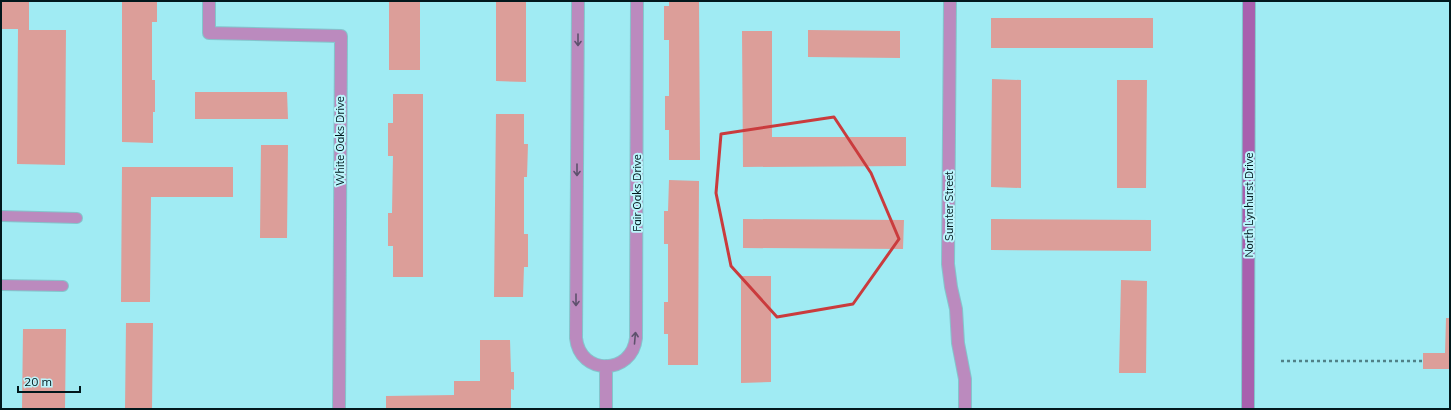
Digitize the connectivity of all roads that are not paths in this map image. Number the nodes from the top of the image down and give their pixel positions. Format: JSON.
{"nodes":[{"id":1,"x":209,"y":1,"type":"edge"},
{"id":2,"x":578,"y":1,"type":"edge"},
{"id":3,"x":637,"y":1,"type":"edge"},
{"id":4,"x":950,"y":1,"type":"edge"},
{"id":5,"x":1249,"y":1,"type":"edge"},
{"id":6,"x":1,"y":216,"type":"edge"},
{"id":7,"x":77,"y":218,"type":"dead end"},
{"id":8,"x":1,"y":285,"type":"edge"},
{"id":9,"x":63,"y":286,"type":"dead end"},
{"id":10,"x":606,"y":366,"type":"junction"},
{"id":11,"x":340,"y":409,"type":"edge"},
{"id":12,"x":606,"y":409,"type":"edge"},
{"id":13,"x":965,"y":409,"type":"edge"},
{"id":14,"x":1248,"y":409,"type":"edge"}],
"edges":[{"from":1,"to":11,"type":"street","name":"White Oaks Drive"},
{"from":2,"to":10,"type":"street","one_way":true},
{"from":10,"to":3,"type":"street","name":"Fair Oaks Drive","one_way":true},
{"from":4,"to":13,"type":"street","name":"Sumter Street"},
{"from":5,"to":14,"type":"main road","name":"North Lynhurst Drive"},
{"from":6,"to":7,"type":"lane"},
{"from":8,"to":9,"type":"lane"},
{"from":10,"to":12,"type":"street"}]}
